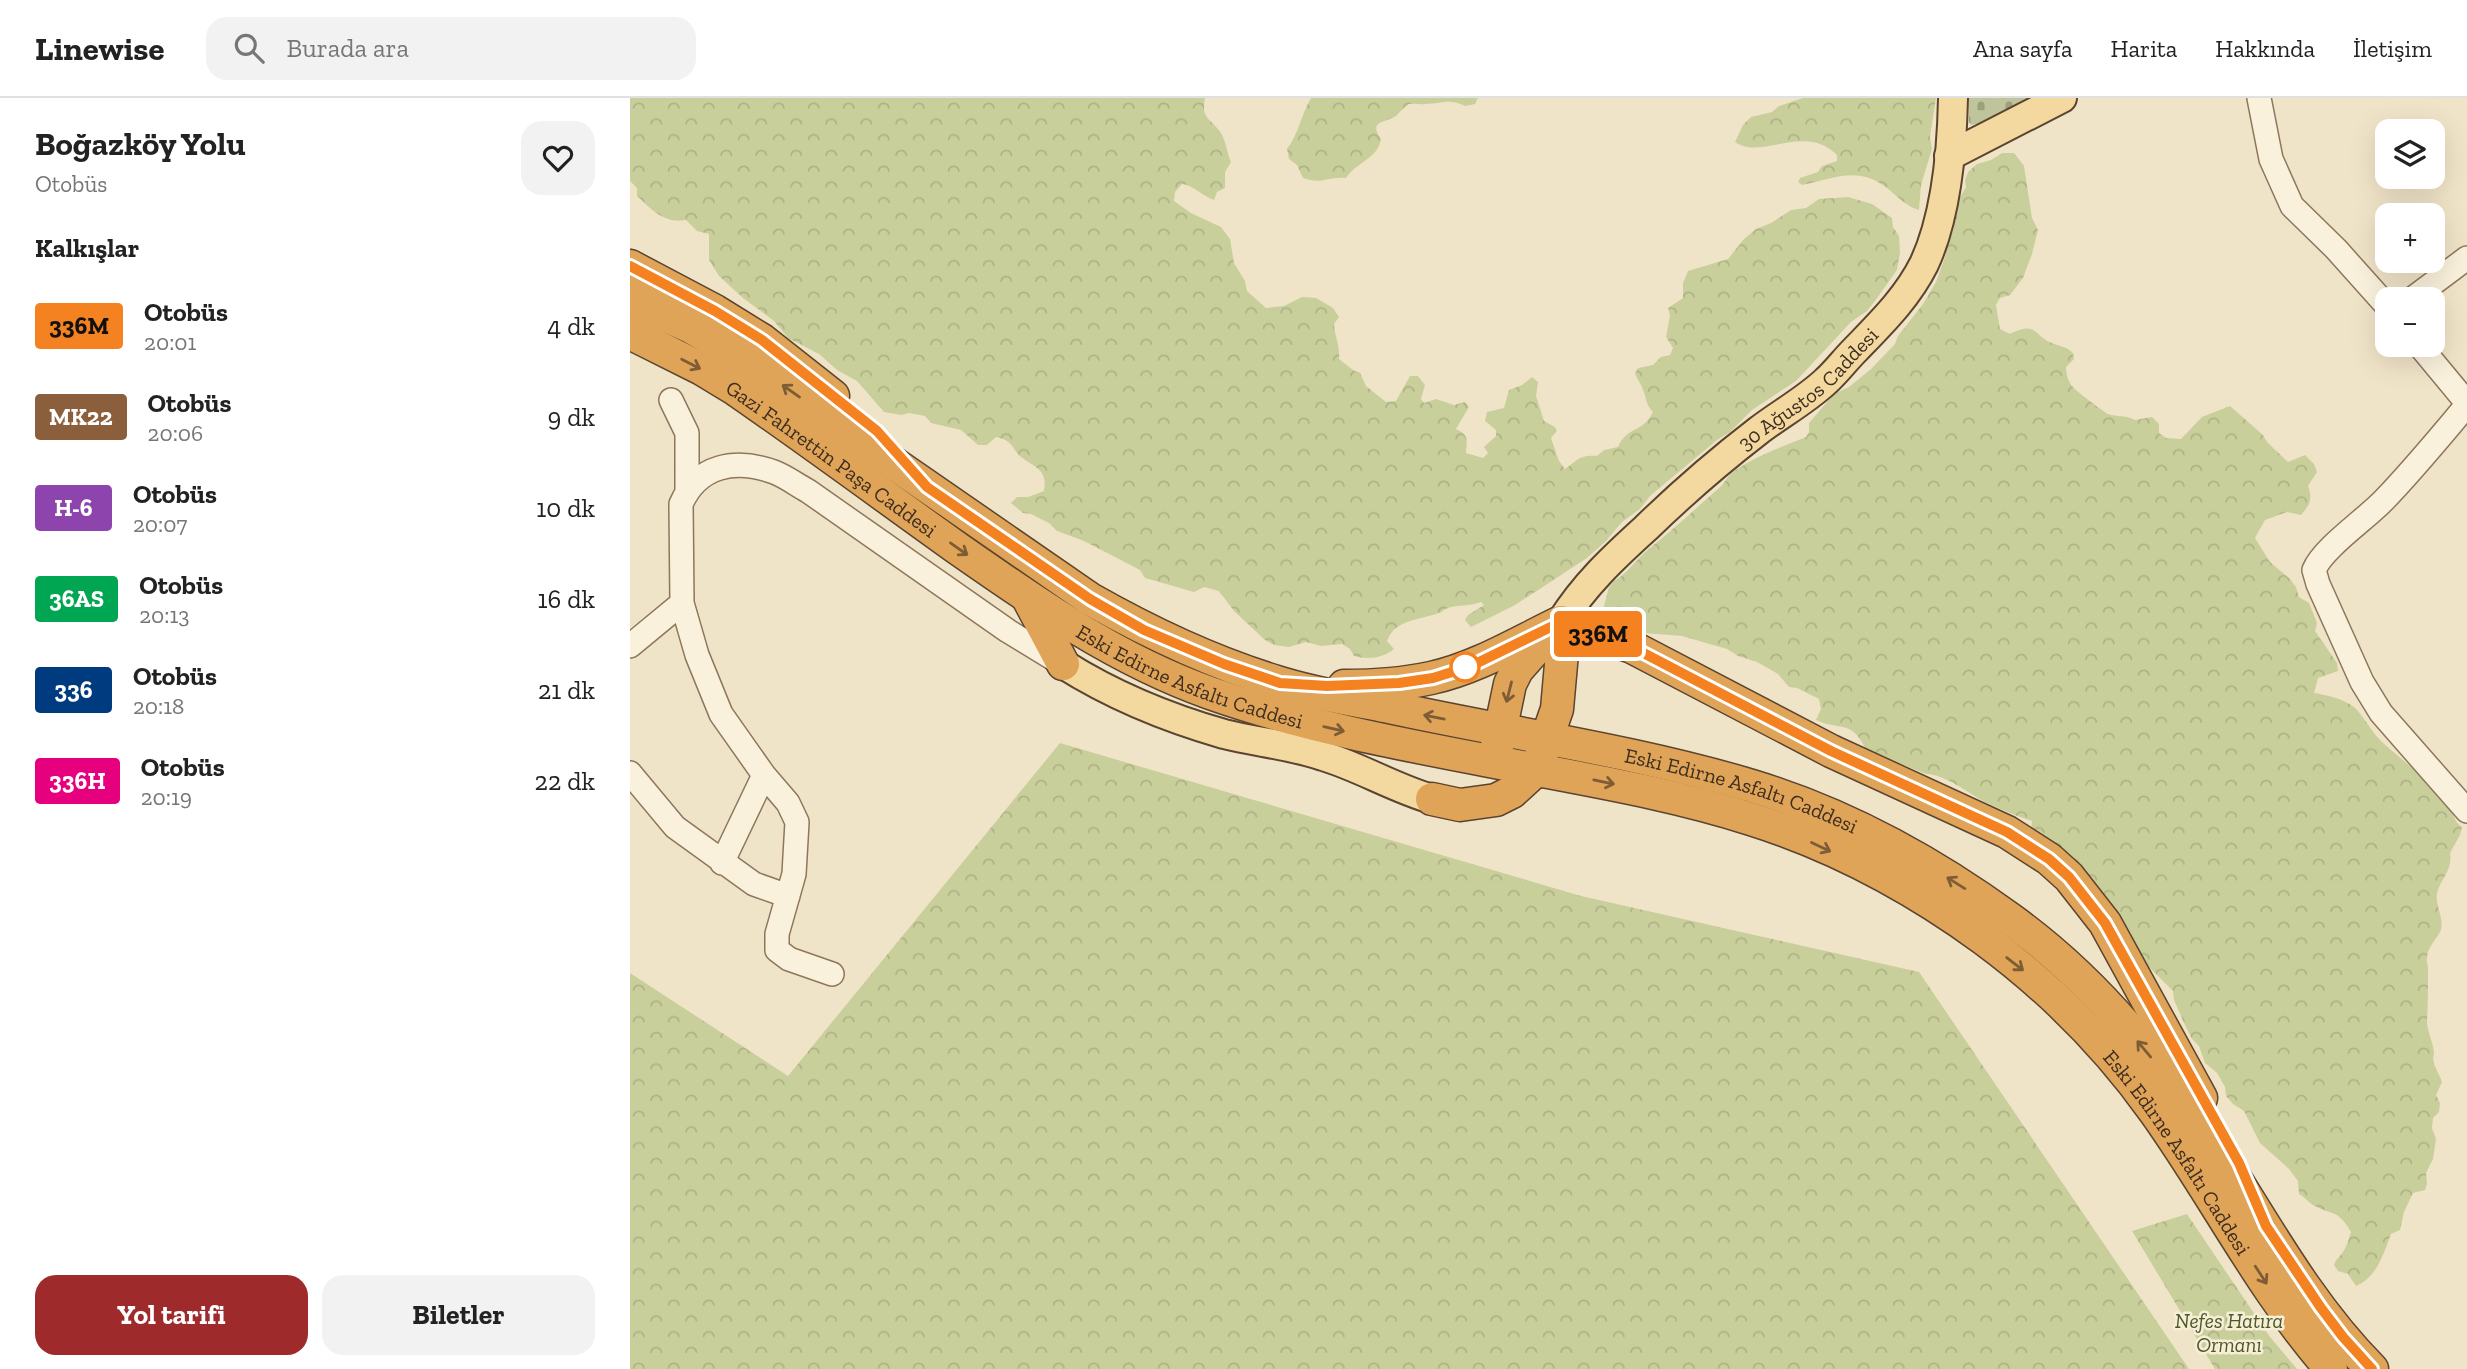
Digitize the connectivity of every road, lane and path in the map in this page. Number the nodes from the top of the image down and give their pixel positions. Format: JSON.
{"nodes":[{"id":1,"x":1953,"y":98,"type":"edge"},
{"id":2,"x":2062,"y":98,"type":"edge"},
{"id":3,"x":2259,"y":98,"type":"edge"},
{"id":4,"x":1949,"y":156,"type":"junction"},
{"id":5,"x":2467,"y":258,"type":"edge"},
{"id":6,"x":630,"y":266,"type":"edge"},
{"id":7,"x":2428,"y":287,"type":"edge"},
{"id":8,"x":2375,"y":293,"type":"edge"},
{"id":9,"x":630,"y":300,"type":"edge"},
{"id":10,"x":630,"y":333,"type":"edge"},
{"id":11,"x":2429,"y":357,"type":"edge"},
{"id":12,"x":671,"y":400,"type":"dead end"},
{"id":13,"x":2467,"y":404,"type":"edge"},
{"id":14,"x":927,"y":487,"type":"junction"},
{"id":15,"x":687,"y":489,"type":"junction"},
{"id":16,"x":1026,"y":596,"type":"junction"},
{"id":17,"x":682,"y":603,"type":"junction"},
{"id":18,"x":1561,"y":622,"type":"junction"},
{"id":19,"x":630,"y":646,"type":"edge"},
{"id":20,"x":1063,"y":664,"type":"junction"},
{"id":21,"x":1280,"y":683,"type":"junction"},
{"id":22,"x":1501,"y":731,"type":"junction"},
{"id":23,"x":1548,"y":740,"type":"junction"},
{"id":24,"x":1432,"y":751,"type":"junction"},
{"id":25,"x":1493,"y":761,"type":"junction"},
{"id":26,"x":1536,"y":770,"type":"junction"},
{"id":27,"x":630,"y":773,"type":"edge"},
{"id":28,"x":764,"y":775,"type":"junction"},
{"id":29,"x":1432,"y":799,"type":"junction"},
{"id":30,"x":2467,"y":811,"type":"edge"},
{"id":31,"x":722,"y":863,"type":"junction"},
{"id":32,"x":788,"y":896,"type":"junction"},
{"id":33,"x":832,"y":974,"type":"dead end"},
{"id":34,"x":2266,"y":1226,"type":"junction"},
{"id":35,"x":2331,"y":1369,"type":"edge"},
{"id":36,"x":2372,"y":1369,"type":"edge"}],
"edges":[{"from":1,"to":4,"type":"main road","name":"30 Ağustos Caddesi"},
{"from":2,"to":4,"type":"main road"},
{"from":3,"to":8,"type":"street"},
{"from":4,"to":18,"type":"main road","name":"30 Ağustos Caddesi"},
{"from":5,"to":7,"type":"street"},
{"from":6,"to":14,"type":"highway"},
{"from":14,"to":9,"type":"highway","name":"Gazi Fahrettin Paşa Caddesi","one_way":true},
{"from":10,"to":16,"type":"highway","name":"Gazi Fahrettin Paşa Caddesi","one_way":true},
{"from":11,"to":13,"type":"street"},
{"from":12,"to":15,"type":"street"},
{"from":13,"to":30,"type":"street"},
{"from":14,"to":21,"type":"highway","name":"Eski Edirne Asfaltı Caddesi"},
{"from":15,"to":17,"type":"street"},
{"from":15,"to":20,"type":"street"},
{"from":16,"to":20,"type":"highway"},
{"from":16,"to":24,"type":"highway","name":"Eski Edirne Asfaltı Caddesi","one_way":true},
{"from":17,"to":19,"type":"street"},
{"from":17,"to":28,"type":"street"},
{"from":18,"to":21,"type":"highway"},
{"from":18,"to":22,"type":"highway","one_way":true},
{"from":18,"to":23,"type":"highway"},
{"from":18,"to":34,"type":"highway"},
{"from":20,"to":29,"type":"main road"},
{"from":22,"to":21,"type":"highway","name":"Eski Edirne Asfaltı Caddesi","one_way":true},
{"from":22,"to":23,"type":"highway","name":"Eski Edirne Asfaltı Caddesi"},
{"from":22,"to":25,"type":"highway"},
{"from":23,"to":26,"type":"highway"},
{"from":34,"to":23,"type":"highway","name":"Eski Edirne Asfaltı Caddesi","one_way":true},
{"from":24,"to":25,"type":"highway","name":"Eski Edirne Asfaltı Caddesi"},
{"from":24,"to":29,"type":"highway"},
{"from":25,"to":26,"type":"highway","name":"Eski Edirne Asfaltı Caddesi"},
{"from":25,"to":29,"type":"highway"},
{"from":26,"to":29,"type":"highway"},
{"from":26,"to":35,"type":"highway","name":"Eski Edirne Asfaltı Caddesi","one_way":true},
{"from":27,"to":31,"type":"street"},
{"from":28,"to":31,"type":"street"},
{"from":28,"to":32,"type":"street"},
{"from":31,"to":32,"type":"street"},
{"from":32,"to":33,"type":"street"},
{"from":34,"to":36,"type":"highway","name":"Eski Edirne Asfaltı Caddesi"}]}
